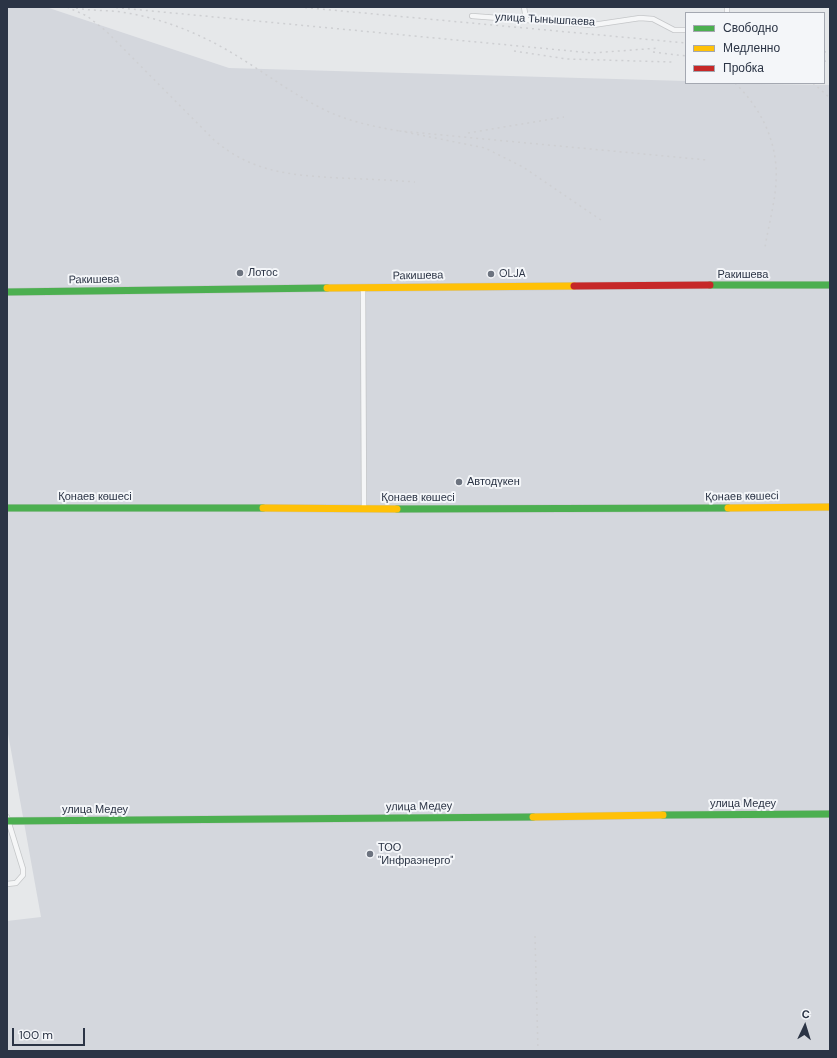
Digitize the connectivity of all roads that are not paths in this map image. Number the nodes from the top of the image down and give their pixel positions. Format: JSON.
{"nodes":[{"id":1,"x":524,"y":7,"type":"edge"},
{"id":2,"x":472,"y":16,"type":"dead end"},
{"id":3,"x":526,"y":19,"type":"junction"},
{"id":4,"x":685,"y":30,"type":"edge"},
{"id":5,"x":830,"y":285,"type":"edge"},
{"id":6,"x":363,"y":288,"type":"junction"},
{"id":7,"x":7,"y":292,"type":"edge"},
{"id":8,"x":830,"y":507,"type":"edge"},
{"id":9,"x":7,"y":508,"type":"edge"},
{"id":10,"x":364,"y":509,"type":"junction"},
{"id":11,"x":830,"y":814,"type":"edge"},
{"id":12,"x":8,"y":819,"type":"edge"},
{"id":13,"x":9,"y":884,"type":"edge"}],
"edges":[{"from":1,"to":3,"type":"street"},
{"from":2,"to":3,"type":"street","name":"улица Тынышпаева"},
{"from":3,"to":4,"type":"street","name":"улица Тынышпаева"},
{"from":5,"to":6,"type":"street","name":"Ракишева"},
{"from":6,"to":7,"type":"street","name":"Ракишева"},
{"from":6,"to":10,"type":"street"},
{"from":8,"to":10,"type":"street","name":"Қонаев көшесі"},
{"from":9,"to":10,"type":"street","name":"Қонаев көшесі"},
{"from":11,"to":12,"type":"street","name":"улица Медеу"},
{"from":12,"to":13,"type":"street"}]}
